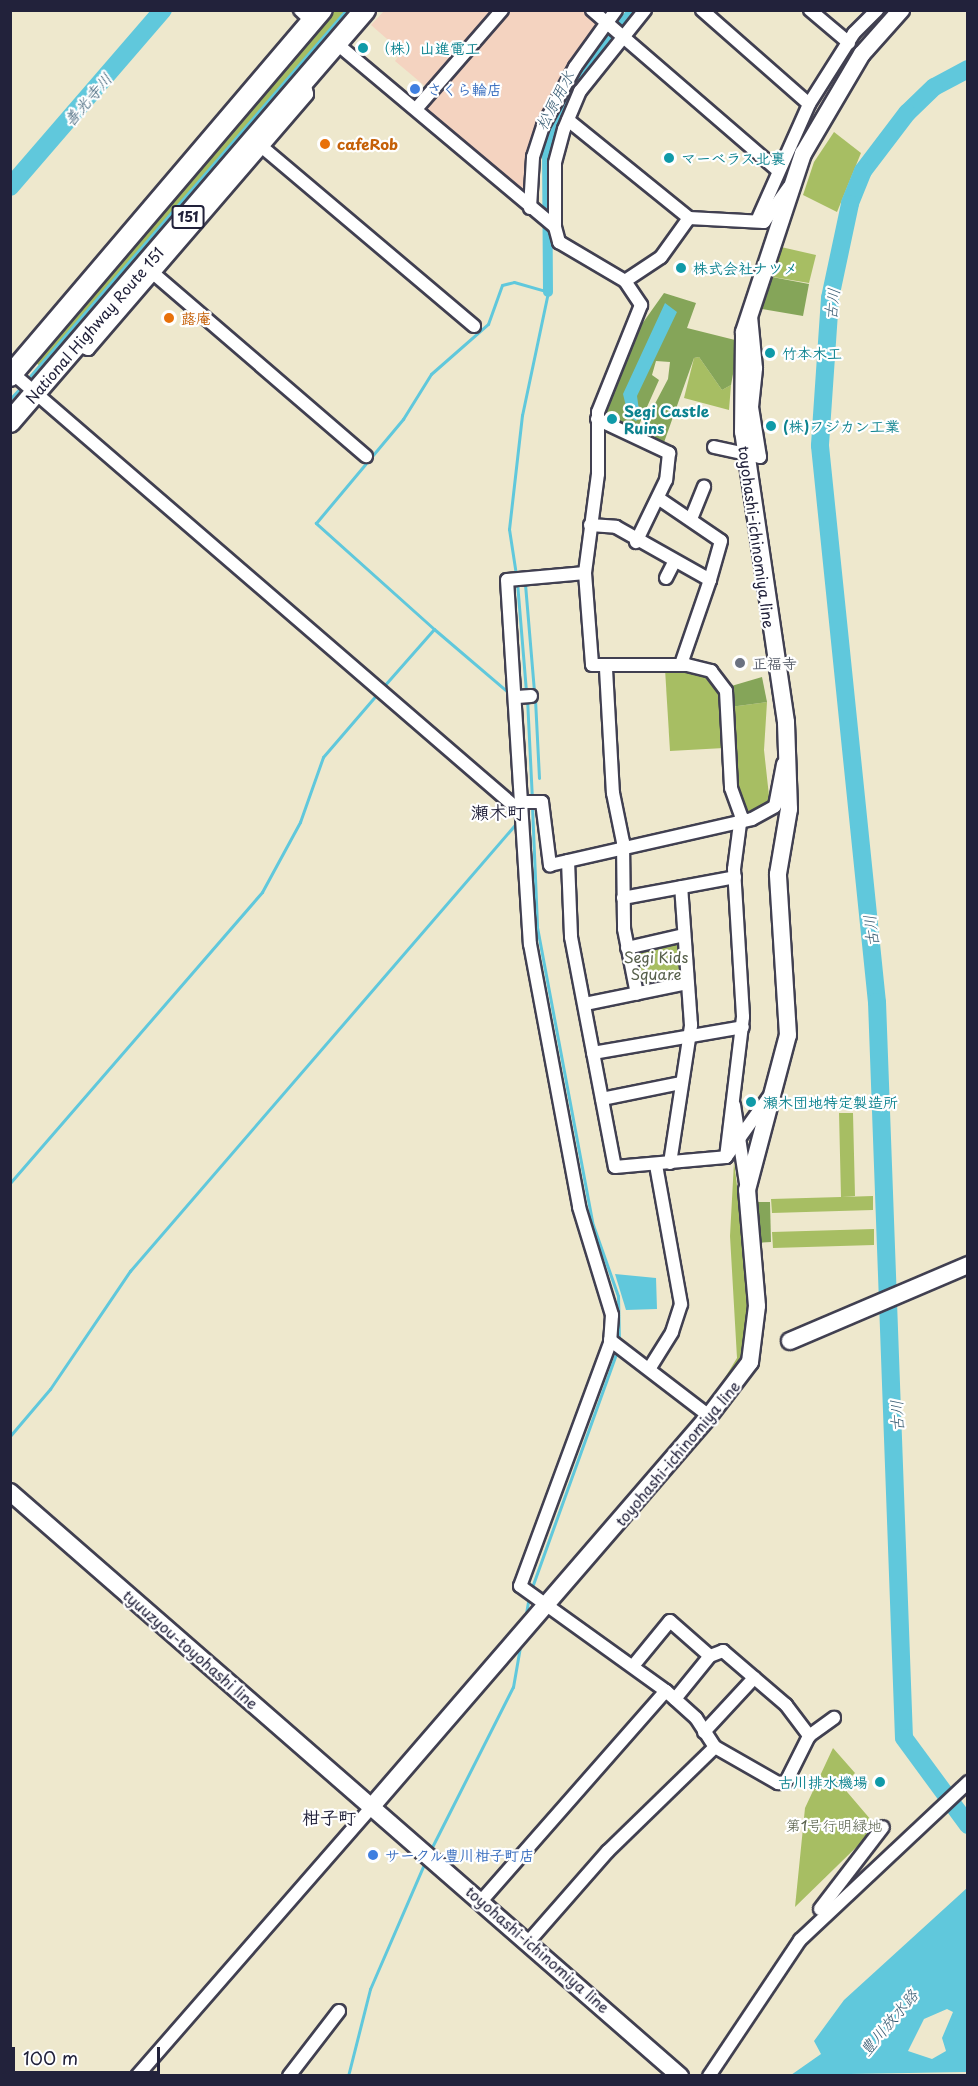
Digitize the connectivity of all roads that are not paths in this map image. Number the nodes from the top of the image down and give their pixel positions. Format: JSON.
{"nodes":[{"id":1,"x":365,"y":10,"type":"edge"},
{"id":2,"x":502,"y":10,"type":"edge"},
{"id":3,"x":592,"y":10,"type":"edge"},
{"id":4,"x":616,"y":10,"type":"edge"},
{"id":5,"x":645,"y":10,"type":"edge"},
{"id":6,"x":702,"y":10,"type":"edge"},
{"id":7,"x":810,"y":10,"type":"edge"},
{"id":8,"x":877,"y":10,"type":"edge"},
{"id":9,"x":901,"y":10,"type":"edge"},
{"id":10,"x":311,"y":14,"type":"edge"},
{"id":11,"x":608,"y":26,"type":"junction"},
{"id":12,"x":623,"y":38,"type":"junction"},
{"id":13,"x":336,"y":43,"type":"junction"},
{"id":14,"x":849,"y":43,"type":"junction"},
{"id":15,"x":304,"y":81,"type":"junction"},
{"id":16,"x":809,"y":104,"type":"junction"},
{"id":17,"x":416,"y":109,"type":"junction"},
{"id":18,"x":568,"y":120,"type":"junction"},
{"id":19,"x":261,"y":146,"type":"junction"},
{"id":20,"x":776,"y":169,"type":"junction"},
{"id":21,"x":789,"y":187,"type":"junction"},
{"id":22,"x":533,"y":211,"type":"junction"},
{"id":23,"x":689,"y":218,"type":"junction"},
{"id":24,"x":757,"y":221,"type":"junction"},
{"id":25,"x":554,"y":226,"type":"junction"},
{"id":26,"x":153,"y":273,"type":"junction"},
{"id":27,"x":625,"y":281,"type":"junction"},
{"id":28,"x":474,"y":327,"type":"dead end"},
{"id":29,"x":75,"y":344,"type":"junction"},
{"id":30,"x":11,"y":374,"type":"edge"},
{"id":31,"x":34,"y":391,"type":"junction"},
{"id":32,"x":597,"y":418,"type":"junction"},
{"id":33,"x":10,"y":422,"type":"edge"},
{"id":34,"x":714,"y":447,"type":"dead end"},
{"id":35,"x":747,"y":455,"type":"junction"},
{"id":36,"x":366,"y":456,"type":"dead end"},
{"id":37,"x":704,"y":487,"type":"dead end"},
{"id":38,"x":658,"y":498,"type":"junction"},
{"id":39,"x":691,"y":519,"type":"junction"},
{"id":40,"x":590,"y":525,"type":"junction"},
{"id":41,"x":636,"y":542,"type":"junction"},
{"id":42,"x":674,"y":562,"type":"junction"},
{"id":43,"x":585,"y":573,"type":"junction"},
{"id":44,"x":666,"y":578,"type":"dead end"},
{"id":45,"x":710,"y":580,"type":"junction"},
{"id":46,"x":681,"y":664,"type":"junction"},
{"id":47,"x":606,"y":669,"type":"junction"},
{"id":48,"x":785,"y":757,"type":"junction"},
{"id":49,"x":525,"y":809,"type":"junction"},
{"id":50,"x":741,"y":824,"type":"junction"},
{"id":51,"x":623,"y":850,"type":"junction"},
{"id":52,"x":568,"y":861,"type":"junction"},
{"id":53,"x":735,"y":877,"type":"junction"},
{"id":54,"x":681,"y":887,"type":"junction"},
{"id":55,"x":623,"y":898,"type":"junction"},
{"id":56,"x":684,"y":935,"type":"junction"},
{"id":57,"x":627,"y":948,"type":"junction"},
{"id":58,"x":687,"y":983,"type":"junction"},
{"id":59,"x":637,"y":994,"type":"junction"},
{"id":60,"x":585,"y":1004,"type":"junction"},
{"id":61,"x":743,"y":1027,"type":"junction"},
{"id":62,"x":689,"y":1033,"type":"junction"},
{"id":63,"x":593,"y":1053,"type":"junction"},
{"id":64,"x":681,"y":1083,"type":"junction"},
{"id":65,"x":771,"y":1094,"type":"junction"},
{"id":66,"x":733,"y":1098,"type":"junction"},
{"id":67,"x":602,"y":1099,"type":"junction"},
{"id":68,"x":740,"y":1137,"type":"junction"},
{"id":69,"x":726,"y":1157,"type":"junction"},
{"id":70,"x":670,"y":1163,"type":"junction"},
{"id":71,"x":656,"y":1165,"type":"junction"},
{"id":72,"x":747,"y":1190,"type":"junction"},
{"id":73,"x":968,"y":1265,"type":"edge"},
{"id":74,"x":790,"y":1341,"type":"dead end"},
{"id":75,"x":615,"y":1342,"type":"junction"},
{"id":76,"x":651,"y":1366,"type":"junction"},
{"id":77,"x":710,"y":1416,"type":"junction"},
{"id":78,"x":10,"y":1492,"type":"edge"},
{"id":79,"x":541,"y":1601,"type":"junction"},
{"id":80,"x":710,"y":1656,"type":"junction"},
{"id":81,"x":633,"y":1666,"type":"junction"},
{"id":82,"x":754,"y":1678,"type":"junction"},
{"id":83,"x":670,"y":1695,"type":"junction"},
{"id":84,"x":834,"y":1718,"type":"dead end"},
{"id":85,"x":704,"y":1732,"type":"junction"},
{"id":86,"x":810,"y":1736,"type":"junction"},
{"id":87,"x":715,"y":1747,"type":"junction"},
{"id":88,"x":968,"y":1782,"type":"edge"},
{"id":89,"x":373,"y":1804,"type":"junction"},
{"id":90,"x":883,"y":1827,"type":"dead end"},
{"id":91,"x":483,"y":1899,"type":"junction"},
{"id":92,"x":807,"y":1932,"type":"junction"},
{"id":93,"x":530,"y":1940,"type":"junction"},
{"id":94,"x":339,"y":2011,"type":"dead end"},
{"id":95,"x":137,"y":2076,"type":"edge"},
{"id":96,"x":289,"y":2076,"type":"edge"},
{"id":97,"x":680,"y":2076,"type":"edge"},
{"id":98,"x":709,"y":2076,"type":"edge"}],
"edges":[{"from":1,"to":13,"type":"highway","name":"National Highway Route 151","number":"151"},
{"from":2,"to":17,"type":"street"},
{"from":3,"to":11,"type":"street"},
{"from":4,"to":11,"type":"street"},
{"from":5,"to":12,"type":"street"},
{"from":6,"to":16,"type":"street"},
{"from":7,"to":14,"type":"street"},
{"from":8,"to":14,"type":"street"},
{"from":9,"to":21,"type":"main road","name":"toyohashi-ichinomiya line"},
{"from":10,"to":30,"type":"highway","name":"National Highway Route 151","number":"151"},
{"from":11,"to":12,"type":"street"},
{"from":11,"to":22,"type":"street"},
{"from":12,"to":18,"type":"street"},
{"from":12,"to":20,"type":"street"},
{"from":13,"to":15,"type":"highway","name":"National Highway Route 151","number":"151"},
{"from":13,"to":17,"type":"street"},
{"from":14,"to":16,"type":"street"},
{"from":15,"to":19,"type":"street"},
{"from":15,"to":29,"type":"highway","name":"National Highway Route 151","number":"151"},
{"from":16,"to":20,"type":"street"},
{"from":17,"to":22,"type":"street"},
{"from":18,"to":23,"type":"street"},
{"from":18,"to":25,"type":"street"},
{"from":19,"to":26,"type":"street"},
{"from":19,"to":28,"type":"street"},
{"from":20,"to":24,"type":"street"},
{"from":21,"to":24,"type":"street"},
{"from":21,"to":35,"type":"main road","name":"toyohashi-ichinomiya line"},
{"from":22,"to":25,"type":"street"},
{"from":23,"to":24,"type":"street"},
{"from":23,"to":27,"type":"street"},
{"from":25,"to":27,"type":"street"},
{"from":26,"to":29,"type":"street"},
{"from":26,"to":36,"type":"street"},
{"from":27,"to":32,"type":"street"},
{"from":29,"to":31,"type":"highway","name":"National Highway Route 151","number":"151"},
{"from":30,"to":31,"type":"street"},
{"from":31,"to":33,"type":"highway","name":"National Highway Route 151","number":"151"},
{"from":31,"to":49,"type":"street"},
{"from":32,"to":38,"type":"street"},
{"from":32,"to":40,"type":"street"},
{"from":34,"to":35,"type":"street"},
{"from":35,"to":48,"type":"main road","name":"toyohashi-ichinomiya line"},
{"from":37,"to":39,"type":"street"},
{"from":38,"to":39,"type":"street"},
{"from":38,"to":41,"type":"street"},
{"from":39,"to":45,"type":"street"},
{"from":40,"to":41,"type":"street"},
{"from":40,"to":43,"type":"street"},
{"from":41,"to":42,"type":"street"},
{"from":42,"to":44,"type":"street"},
{"from":42,"to":45,"type":"street"},
{"from":43,"to":47,"type":"street"},
{"from":43,"to":49,"type":"street"},
{"from":45,"to":46,"type":"street"},
{"from":46,"to":47,"type":"street"},
{"from":46,"to":50,"type":"street"},
{"from":47,"to":51,"type":"street"},
{"from":48,"to":50,"type":"street"},
{"from":48,"to":65,"type":"main road","name":"toyohashi-ichinomiya line"},
{"from":49,"to":52,"type":"street"},
{"from":49,"to":75,"type":"street"},
{"from":50,"to":51,"type":"street"},
{"from":50,"to":53,"type":"street"},
{"from":51,"to":52,"type":"street"},
{"from":51,"to":55,"type":"street"},
{"from":52,"to":60,"type":"street"},
{"from":53,"to":54,"type":"street"},
{"from":53,"to":61,"type":"street"},
{"from":54,"to":55,"type":"street"},
{"from":54,"to":56,"type":"street"},
{"from":55,"to":57,"type":"street"},
{"from":56,"to":57,"type":"street"},
{"from":56,"to":58,"type":"street"},
{"from":57,"to":59,"type":"street"},
{"from":58,"to":59,"type":"street"},
{"from":58,"to":62,"type":"street"},
{"from":59,"to":60,"type":"street"},
{"from":60,"to":63,"type":"street"},
{"from":61,"to":62,"type":"street"},
{"from":61,"to":66,"type":"street"},
{"from":62,"to":63,"type":"street"},
{"from":62,"to":64,"type":"street"},
{"from":63,"to":67,"type":"street"},
{"from":64,"to":67,"type":"street"},
{"from":64,"to":70,"type":"street"},
{"from":65,"to":68,"type":"street"},
{"from":65,"to":72,"type":"main road","name":"toyohashi-ichinomiya line"},
{"from":66,"to":68,"type":"street"},
{"from":66,"to":69,"type":"street"},
{"from":67,"to":71,"type":"street"},
{"from":68,"to":69,"type":"street"},
{"from":68,"to":72,"type":"street"},
{"from":69,"to":70,"type":"street"},
{"from":70,"to":71,"type":"street"},
{"from":71,"to":76,"type":"street"},
{"from":72,"to":77,"type":"main road","name":"toyohashi-ichinomiya line"},
{"from":73,"to":74,"type":"main road"},
{"from":75,"to":76,"type":"street"},
{"from":75,"to":79,"type":"street"},
{"from":76,"to":77,"type":"street"},
{"from":77,"to":79,"type":"main road","name":"toyohashi-ichinomiya line"},
{"from":78,"to":89,"type":"main road","name":"tyuuzyou-toyohashi line"},
{"from":79,"to":81,"type":"street"},
{"from":79,"to":89,"type":"main road","name":"toyohashi-ichinomiya line"},
{"from":80,"to":81,"type":"street"},
{"from":80,"to":82,"type":"street"},
{"from":80,"to":83,"type":"street"},
{"from":81,"to":83,"type":"street"},
{"from":82,"to":85,"type":"street"},
{"from":82,"to":86,"type":"street"},
{"from":83,"to":85,"type":"street"},
{"from":83,"to":91,"type":"street"},
{"from":84,"to":86,"type":"street"},
{"from":85,"to":87,"type":"street"},
{"from":86,"to":87,"type":"street"},
{"from":87,"to":93,"type":"street"},
{"from":88,"to":92,"type":"street"},
{"from":89,"to":91,"type":"main road","name":"toyohashi-ichinomiya line"},
{"from":89,"to":95,"type":"street"},
{"from":90,"to":92,"type":"street"},
{"from":91,"to":93,"type":"main road","name":"toyohashi-ichinomiya line"},
{"from":92,"to":98,"type":"street"},
{"from":93,"to":97,"type":"main road","name":"toyohashi-ichinomiya line"},
{"from":94,"to":96,"type":"street"}]}
